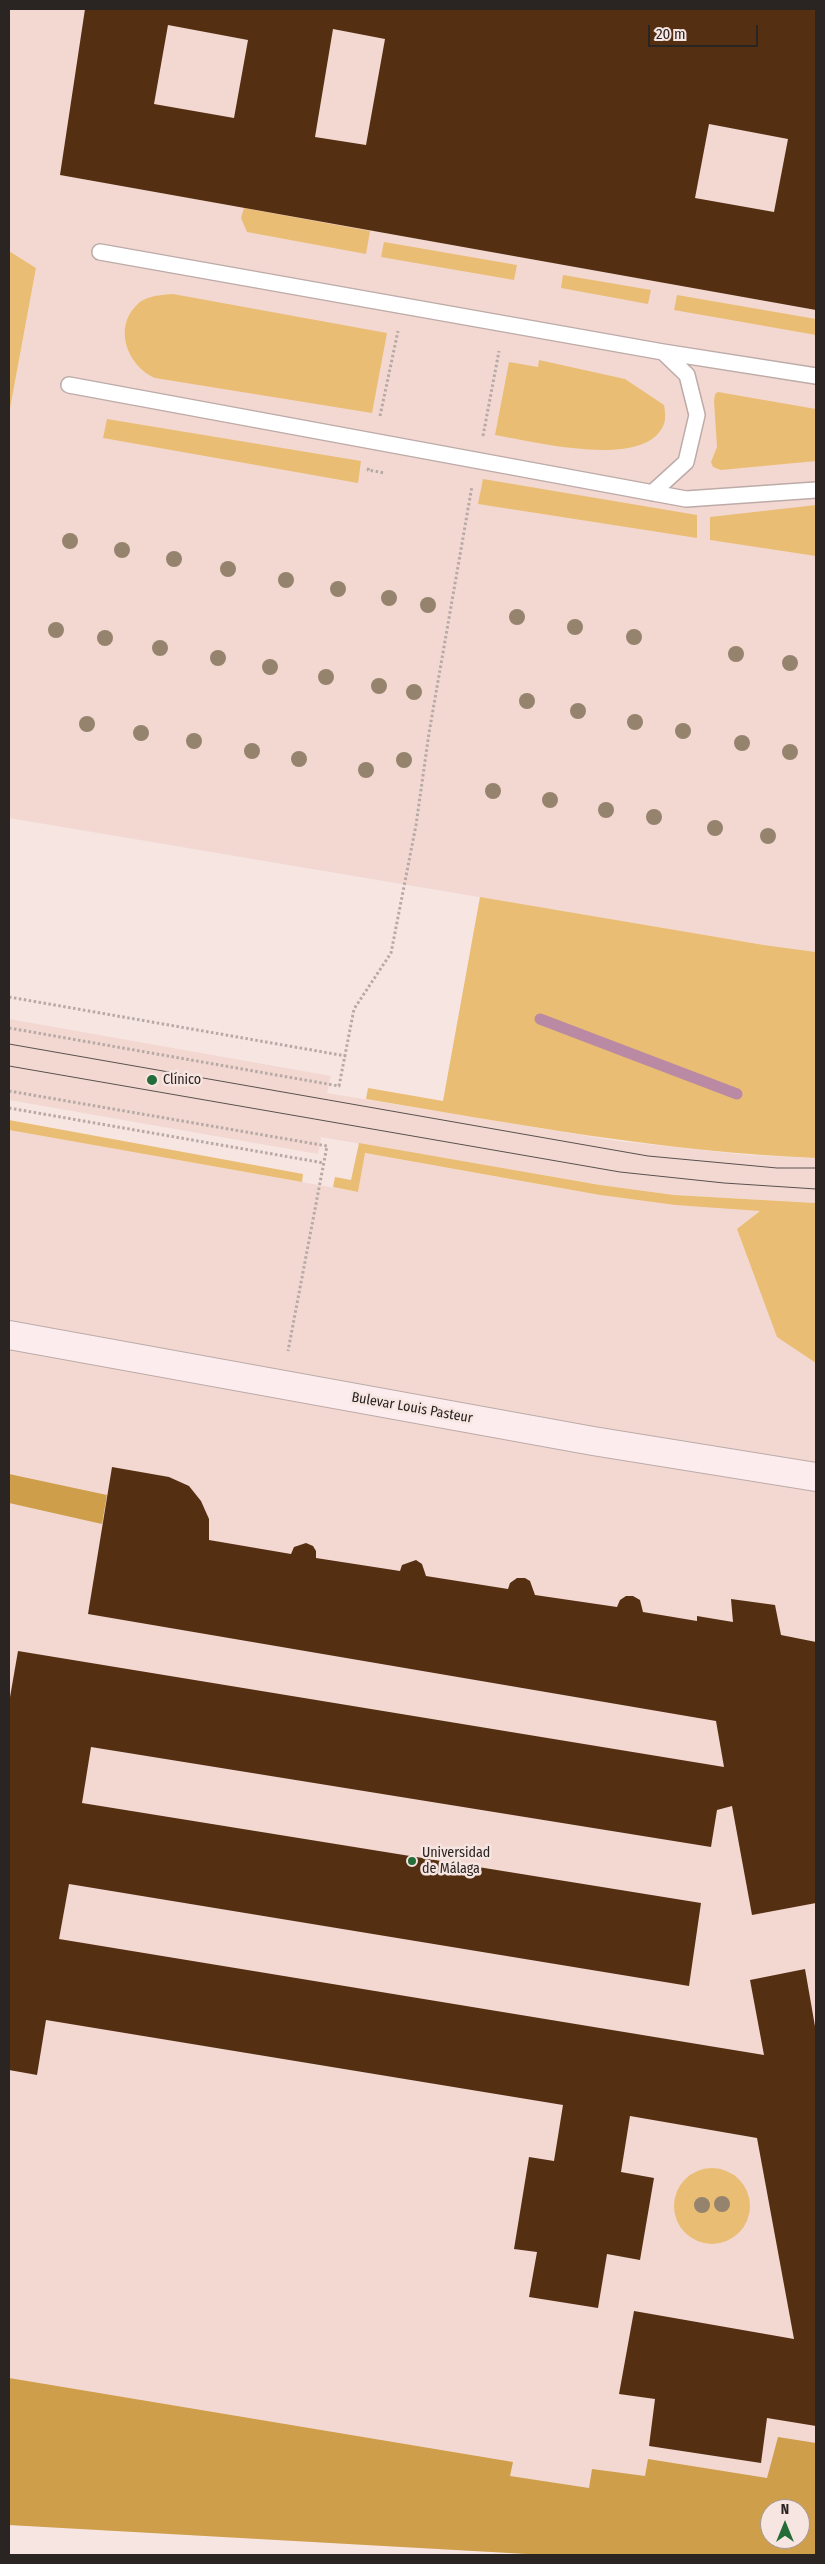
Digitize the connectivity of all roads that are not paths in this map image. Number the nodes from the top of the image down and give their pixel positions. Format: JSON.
{"nodes":[{"id":1,"x":100,"y":252,"type":"dead end"},
{"id":2,"x":663,"y":352,"type":"junction"},
{"id":3,"x":816,"y":376,"type":"edge"},
{"id":4,"x":69,"y":385,"type":"dead end"},
{"id":5,"x":816,"y":490,"type":"edge"},
{"id":6,"x":652,"y":493,"type":"junction"},
{"id":7,"x":9,"y":1335,"type":"edge"},
{"id":8,"x":816,"y":1477,"type":"edge"}],
"edges":[{"from":1,"to":2,"type":"lane"},
{"from":2,"to":3,"type":"lane"},
{"from":2,"to":6,"type":"lane"},
{"from":4,"to":6,"type":"lane"},
{"from":5,"to":6,"type":"lane"},
{"from":7,"to":8,"type":"street","name":"Bulevar Louis Pasteur"}]}
